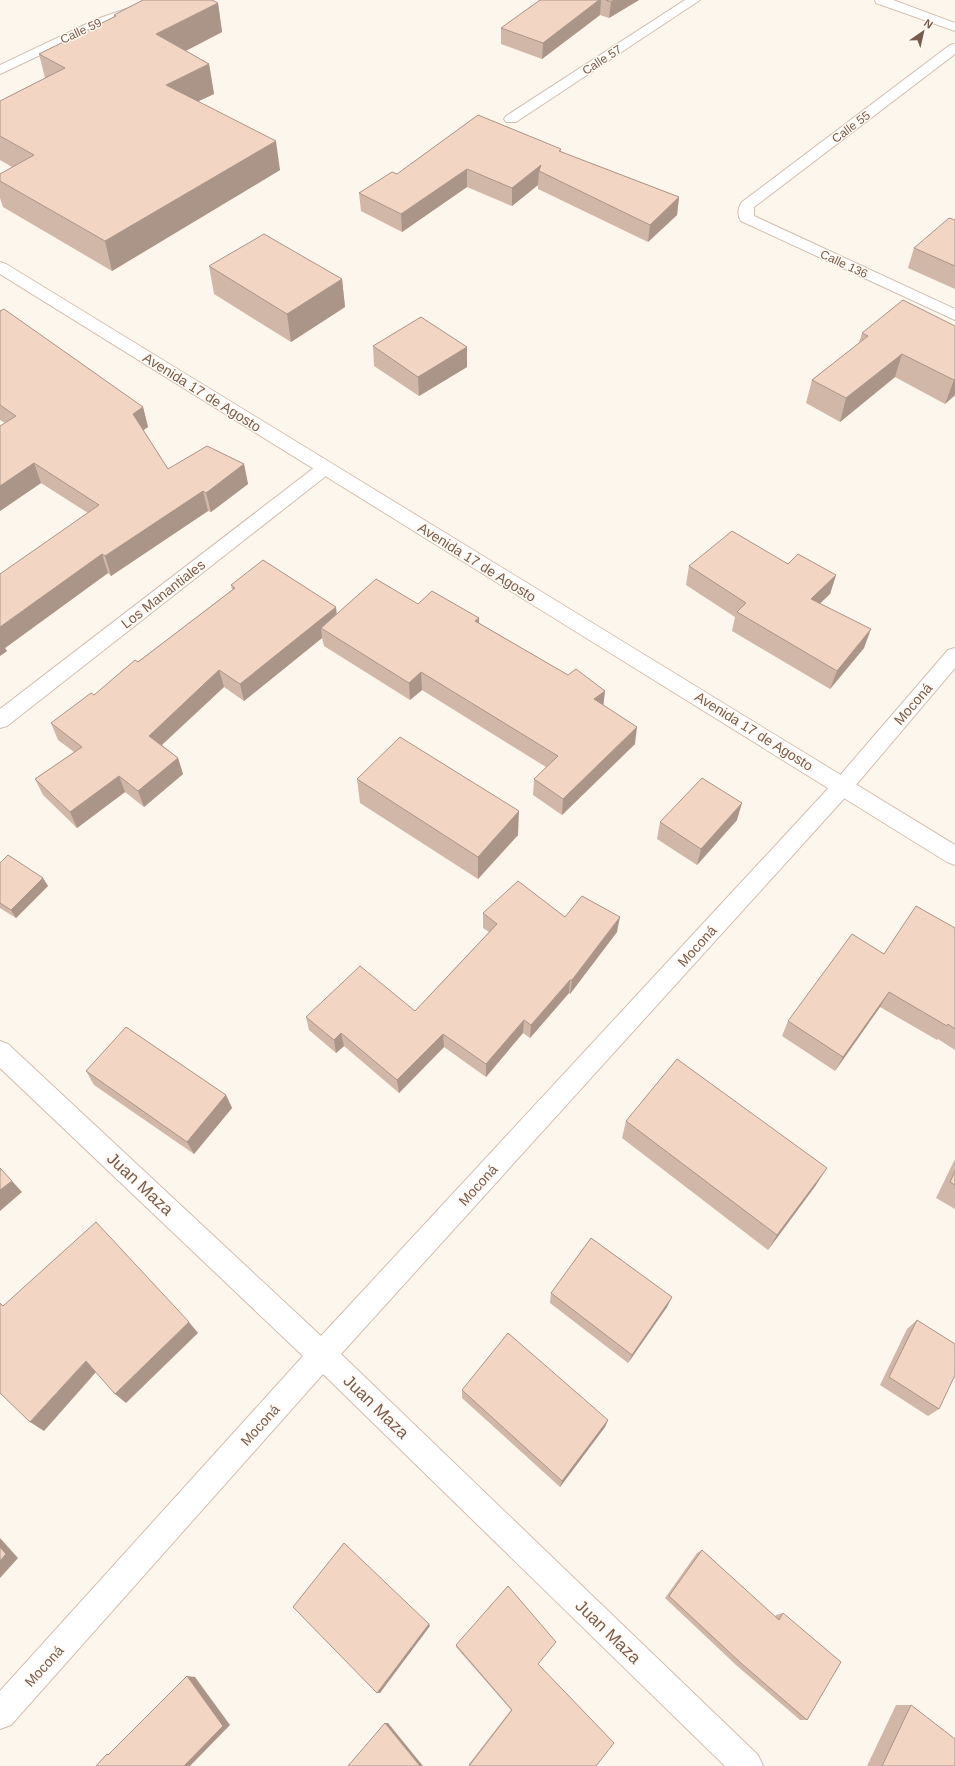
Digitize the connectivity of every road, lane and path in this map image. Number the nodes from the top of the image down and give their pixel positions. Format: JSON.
{"nodes":[{"id":1,"x":166,"y":0,"type":"edge"},
{"id":2,"x":694,"y":0,"type":"edge"},
{"id":3,"x":881,"y":0,"type":"edge"},
{"id":4,"x":955,"y":27,"type":"edge"},
{"id":5,"x":955,"y":48,"type":"edge"},
{"id":6,"x":0,"y":70,"type":"edge"},
{"id":7,"x":510,"y":119,"type":"dead end"},
{"id":8,"x":747,"y":205,"type":"joint"},
{"id":9,"x":0,"y":267,"type":"edge"},
{"id":10,"x":955,"y":315,"type":"edge"},
{"id":11,"x":325,"y":468,"type":"junction"},
{"id":12,"x":955,"y":655,"type":"edge"},
{"id":13,"x":0,"y":720,"type":"edge"},
{"id":14,"x":843,"y":786,"type":"junction"},
{"id":15,"x":955,"y":856,"type":"edge"},
{"id":16,"x":0,"y":1052,"type":"edge"},
{"id":17,"x":322,"y":1355,"type":"junction"},
{"id":18,"x":0,"y":1714,"type":"edge"},
{"id":19,"x":747,"y":1766,"type":"edge"}],
"edges":[{"from":1,"to":6,"type":"street","name":"Calle 59"},
{"from":2,"to":7,"type":"street","name":"Calle 57"},
{"from":3,"to":4,"type":"street"},
{"from":5,"to":8,"type":"street","name":"Calle 55"},
{"from":8,"to":10,"type":"street","name":"Calle 136"},
{"from":9,"to":11,"type":"street","name":"Avenida 17 de Agosto"},
{"from":11,"to":13,"type":"street","name":"Los Manantiales"},
{"from":11,"to":14,"type":"street","name":"Avenida 17 de Agosto"},
{"from":12,"to":14,"type":"street","name":"Moconá"},
{"from":14,"to":15,"type":"street","name":"Avenida 17 de Agosto"},
{"from":14,"to":17,"type":"street","name":"Moconá"},
{"from":16,"to":17,"type":"street","name":"Juan Maza"},
{"from":17,"to":18,"type":"street","name":"Moconá"},
{"from":17,"to":19,"type":"street","name":"Juan Maza"}]}
